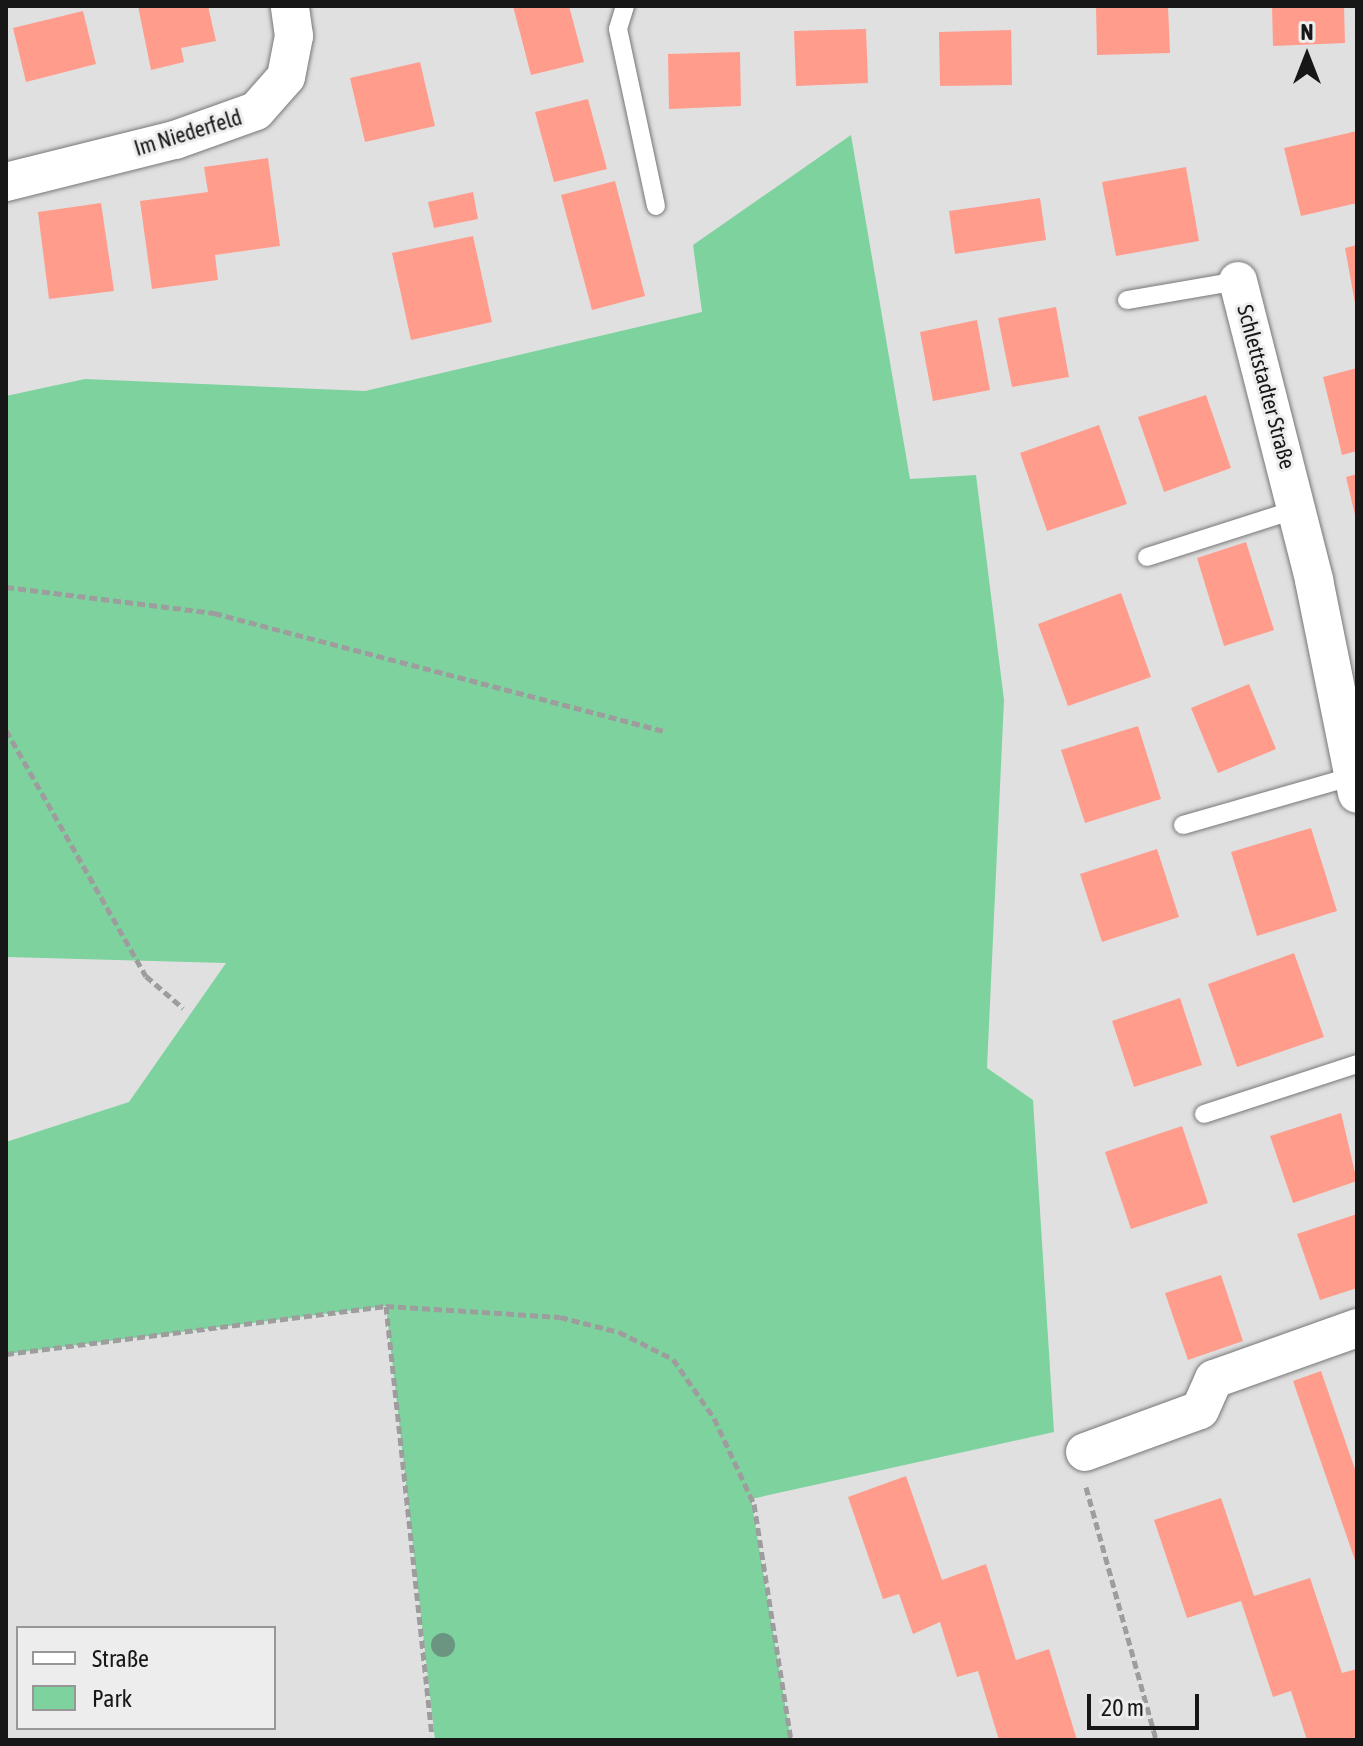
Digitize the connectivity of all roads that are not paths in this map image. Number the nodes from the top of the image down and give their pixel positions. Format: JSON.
{"nodes":[{"id":1,"x":290,"y":6,"type":"edge"},
{"id":2,"x":625,"y":6,"type":"edge"},
{"id":3,"x":6,"y":182,"type":"edge"},
{"id":4,"x":656,"y":206,"type":"dead end"},
{"id":5,"x":1238,"y":281,"type":"joint"},
{"id":6,"x":1127,"y":300,"type":"dead end"},
{"id":7,"x":1297,"y":509,"type":"junction"},
{"id":8,"x":1147,"y":557,"type":"dead end"},
{"id":9,"x":1356,"y":785,"type":"edge"},
{"id":10,"x":1183,"y":825,"type":"dead end"},
{"id":11,"x":1357,"y":1064,"type":"edge"},
{"id":12,"x":1204,"y":1114,"type":"dead end"},
{"id":13,"x":1357,"y":1328,"type":"edge"},
{"id":14,"x":1085,"y":1452,"type":"road end"}],
"edges":[{"from":1,"to":3,"type":"street","name":"Im Niederfeld"},
{"from":2,"to":4,"type":"lane"},
{"from":5,"to":6,"type":"lane","name":"Schlettstadter Straße"},
{"from":5,"to":7,"type":"street","name":"Schlettstadter Straße"},
{"from":7,"to":8,"type":"lane"},
{"from":7,"to":9,"type":"street","name":"Schlettstadter Straße"},
{"from":9,"to":10,"type":"lane","name":"Schlettstadter Straße"},
{"from":11,"to":12,"type":"lane"},
{"from":13,"to":14,"type":"street"}]}
